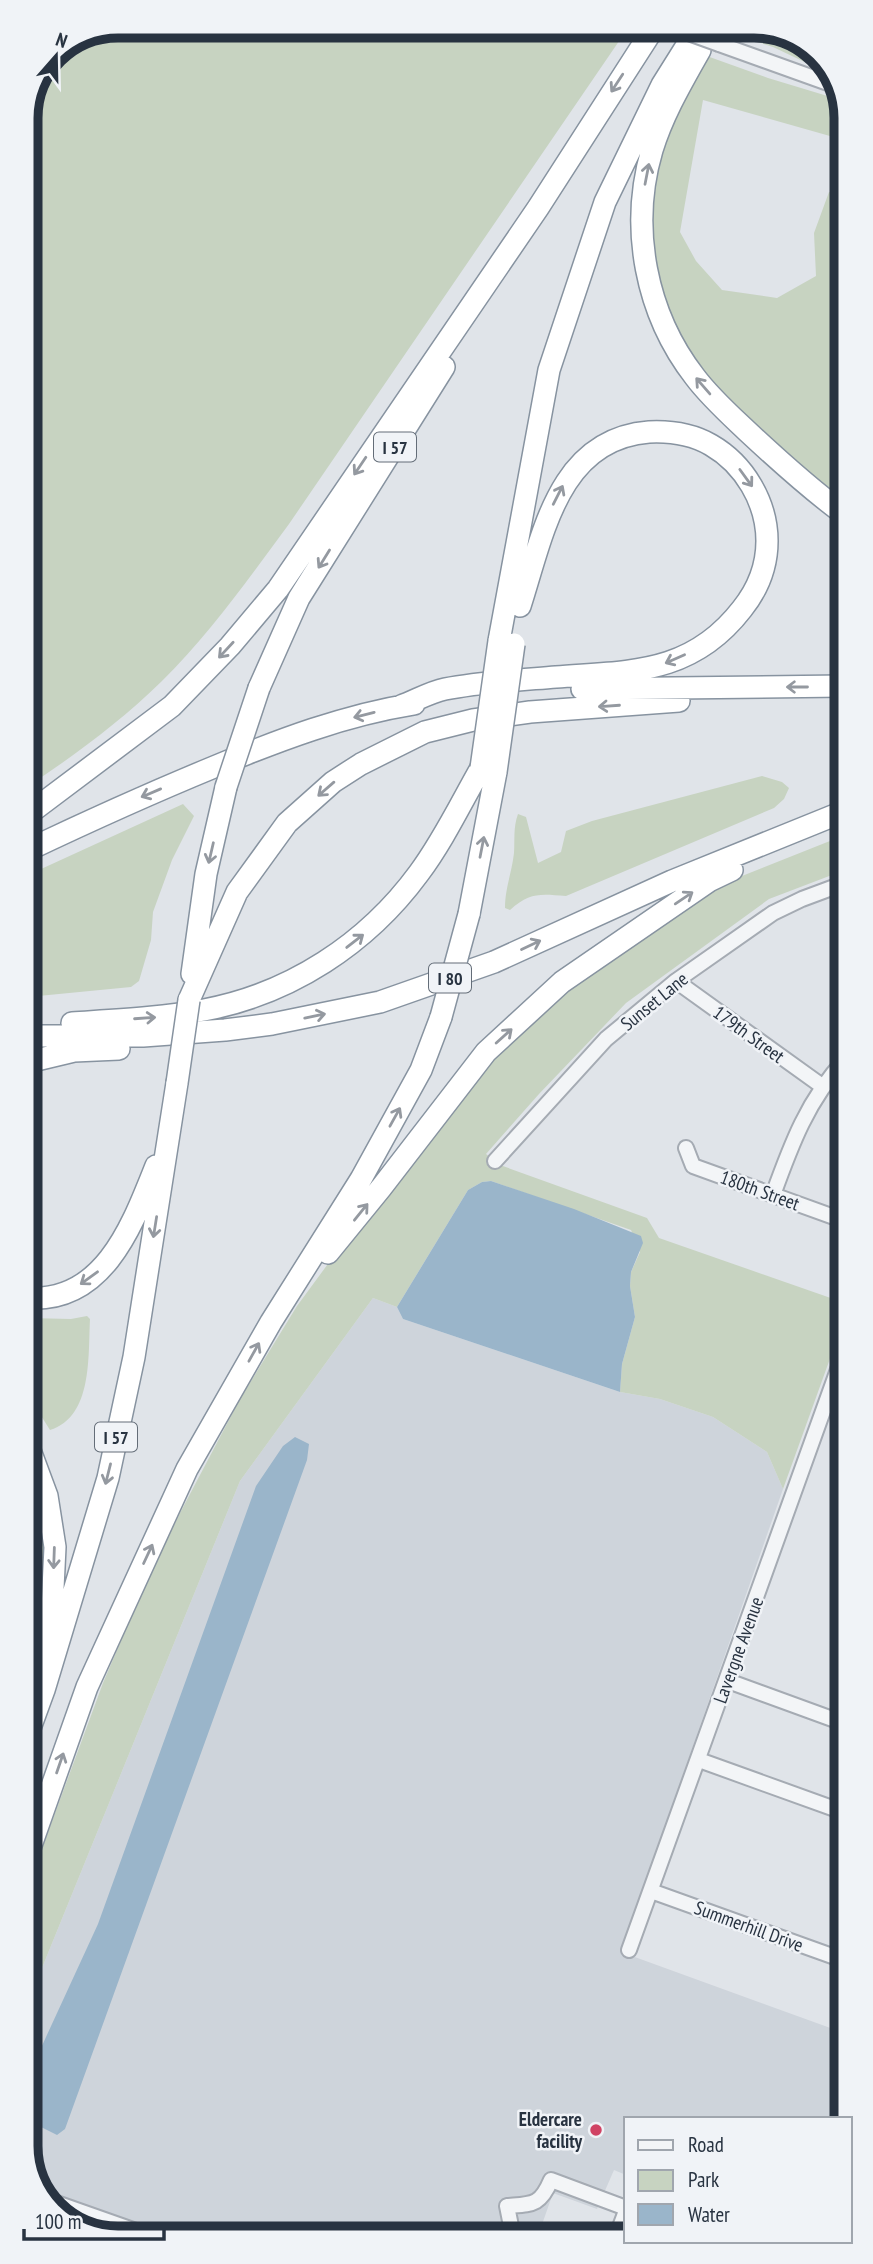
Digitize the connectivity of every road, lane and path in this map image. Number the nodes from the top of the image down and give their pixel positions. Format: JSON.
{"nodes":[{"id":1,"x":647,"y":39,"type":"edge"},
{"id":2,"x":691,"y":39,"type":"edge"},
{"id":3,"x":713,"y":39,"type":"edge"},
{"id":4,"x":725,"y":39,"type":"edge"},
{"id":5,"x":825,"y":81,"type":"edge"},
{"id":6,"x":538,"y":208,"type":"junction"},
{"id":7,"x":577,"y":285,"type":"junction"},
{"id":8,"x":834,"y":506,"type":"edge"},
{"id":9,"x":520,"y":606,"type":"junction"},
{"id":10,"x":507,"y":642,"type":"junction"},
{"id":11,"x":834,"y":686,"type":"edge"},
{"id":12,"x":749,"y":687,"type":"junction"},
{"id":13,"x":401,"y":706,"type":"junction"},
{"id":14,"x":488,"y":770,"type":"junction"},
{"id":15,"x":39,"y":806,"type":"edge"},
{"id":16,"x":834,"y":815,"type":"edge"},
{"id":17,"x":834,"y":829,"type":"edge"},
{"id":18,"x":39,"y":844,"type":"edge"},
{"id":19,"x":834,"y":887,"type":"edge"},
{"id":20,"x":202,"y":955,"type":"junction"},
{"id":21,"x":676,"y":981,"type":"junction"},
{"id":22,"x":272,"y":1024,"type":"junction"},
{"id":23,"x":39,"y":1025,"type":"edge"},
{"id":24,"x":39,"y":1036,"type":"edge"},
{"id":25,"x":39,"y":1059,"type":"edge"},
{"id":26,"x":834,"y":1072,"type":"edge"},
{"id":27,"x":822,"y":1086,"type":"junction"},
{"id":28,"x":169,"y":1135,"type":"junction"},
{"id":29,"x":686,"y":1148,"type":"dead end"},
{"id":30,"x":495,"y":1161,"type":"dead end"},
{"id":31,"x":773,"y":1195,"type":"junction"},
{"id":32,"x":834,"y":1217,"type":"edge"},
{"id":33,"x":39,"y":1297,"type":"edge"},
{"id":34,"x":271,"y":1322,"type":"junction"},
{"id":35,"x":834,"y":1381,"type":"edge"},
{"id":36,"x":39,"y":1475,"type":"edge"},
{"id":37,"x":39,"y":1657,"type":"edge"},
{"id":38,"x":728,"y":1681,"type":"junction"},
{"id":39,"x":39,"y":1704,"type":"edge"},
{"id":40,"x":834,"y":1720,"type":"edge"},
{"id":41,"x":699,"y":1760,"type":"junction"},
{"id":42,"x":834,"y":1809,"type":"edge"},
{"id":43,"x":39,"y":1822,"type":"edge"},
{"id":44,"x":651,"y":1891,"type":"junction"},
{"id":45,"x":629,"y":1950,"type":"dead end"},
{"id":46,"x":834,"y":1957,"type":"edge"},
{"id":47,"x":67,"y":2207,"type":"edge"},
{"id":48,"x":624,"y":2209,"type":"edge"},
{"id":49,"x":119,"y":2225,"type":"edge"},
{"id":50,"x":511,"y":2226,"type":"edge"}],
"edges":[{"from":1,"to":6,"type":"highway","number":"I 57","one_way":true},
{"from":2,"to":7,"type":"highway"},
{"from":8,"to":3,"type":"highway","one_way":true},
{"from":4,"to":5,"type":"street"},
{"from":6,"to":15,"type":"highway","one_way":true},
{"from":6,"to":20,"type":"highway","number":"I 57","one_way":true,"bridge":true},
{"from":7,"to":9,"type":"highway"},
{"from":7,"to":10,"type":"highway"},
{"from":9,"to":10,"type":"highway"},
{"from":9,"to":13,"type":"highway","one_way":true},
{"from":10,"to":14,"type":"highway","bridge":true},
{"from":11,"to":12,"type":"highway","one_way":true},
{"from":12,"to":13,"type":"highway"},
{"from":12,"to":20,"type":"highway","one_way":true},
{"from":13,"to":18,"type":"highway","one_way":true},
{"from":23,"to":14,"type":"highway","one_way":true},
{"from":34,"to":14,"type":"highway","one_way":true,"bridge":true},
{"from":22,"to":16,"type":"highway","number":"I 80","one_way":true},
{"from":34,"to":17,"type":"highway","one_way":true},
{"from":19,"to":21,"type":"street","name":"Sunset Lane"},
{"from":20,"to":28,"type":"highway","number":"I 57","bridge":true},
{"from":21,"to":27,"type":"street","name":"179th Street"},
{"from":21,"to":30,"type":"street","name":"Sunset Lane"},
{"from":22,"to":24,"type":"highway","number":"I 80"},
{"from":22,"to":25,"type":"highway"},
{"from":26,"to":27,"type":"street"},
{"from":27,"to":31,"type":"street"},
{"from":28,"to":33,"type":"highway","one_way":true},
{"from":28,"to":39,"type":"highway","number":"I 57","one_way":true},
{"from":29,"to":31,"type":"street","name":"180th Street"},
{"from":31,"to":32,"type":"street","name":"180th Street"},
{"from":43,"to":34,"type":"highway","one_way":true},
{"from":35,"to":38,"type":"street","name":"Lavergne Avenue"},
{"from":36,"to":37,"type":"highway","one_way":true},
{"from":38,"to":40,"type":"street"},
{"from":38,"to":41,"type":"street","name":"Lavergne Avenue"},
{"from":41,"to":42,"type":"street"},
{"from":41,"to":44,"type":"street","name":"Lavergne Avenue"},
{"from":44,"to":45,"type":"street","name":"Lavergne Avenue"},
{"from":44,"to":46,"type":"street","name":"Summerhill Drive"},
{"from":47,"to":49,"type":"street"},
{"from":48,"to":50,"type":"street"}]}
